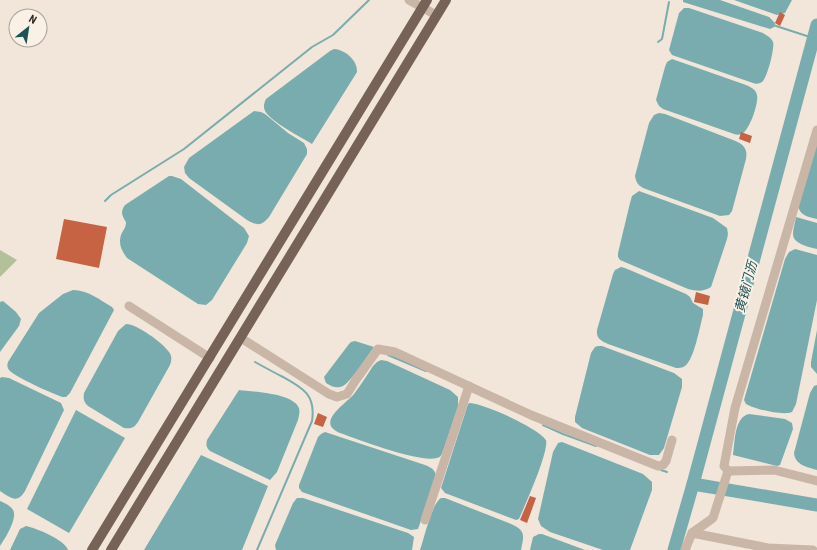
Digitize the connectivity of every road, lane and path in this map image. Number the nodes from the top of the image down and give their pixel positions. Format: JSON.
{"nodes":[{"id":1,"x":409,"y":0,"type":"edge"},
{"id":2,"x":446,"y":0,"type":"edge"},
{"id":3,"x":425,"y":4,"type":"edge"},
{"id":4,"x":436,"y":15,"type":"junction"},
{"id":5,"x":817,"y":130,"type":"edge"},
{"id":6,"x":129,"y":306,"type":"dead end"},
{"id":7,"x":241,"y":338,"type":"junction"},
{"id":8,"x":210,"y":358,"type":"junction"},
{"id":9,"x":469,"y":386,"type":"junction"},
{"id":10,"x":672,"y":440,"type":"dead end"},
{"id":11,"x":728,"y":471,"type":"junction"},
{"id":12,"x":817,"y":481,"type":"edge"},
{"id":13,"x":425,"y":520,"type":"dead end"},
{"id":14,"x":692,"y":533,"type":"junction"},
{"id":15,"x":92,"y":550,"type":"edge"},
{"id":16,"x":111,"y":550,"type":"edge"},
{"id":17,"x":685,"y":550,"type":"edge"},
{"id":18,"x":813,"y":550,"type":"edge"}],
"edges":[{"from":1,"to":3,"type":"lane"},
{"from":2,"to":4,"type":"main road"},
{"from":3,"to":4,"type":"lane"},
{"from":3,"to":8,"type":"main road"},
{"from":4,"to":7,"type":"main road"},
{"from":5,"to":11,"type":"lane"},
{"from":6,"to":8,"type":"lane"},
{"from":7,"to":9,"type":"lane"},
{"from":7,"to":16,"type":"main road"},
{"from":8,"to":15,"type":"main road"},
{"from":9,"to":10,"type":"lane"},
{"from":9,"to":13,"type":"lane"},
{"from":11,"to":12,"type":"lane"},
{"from":11,"to":14,"type":"lane"},
{"from":14,"to":17,"type":"lane"},
{"from":14,"to":18,"type":"lane"}]}
